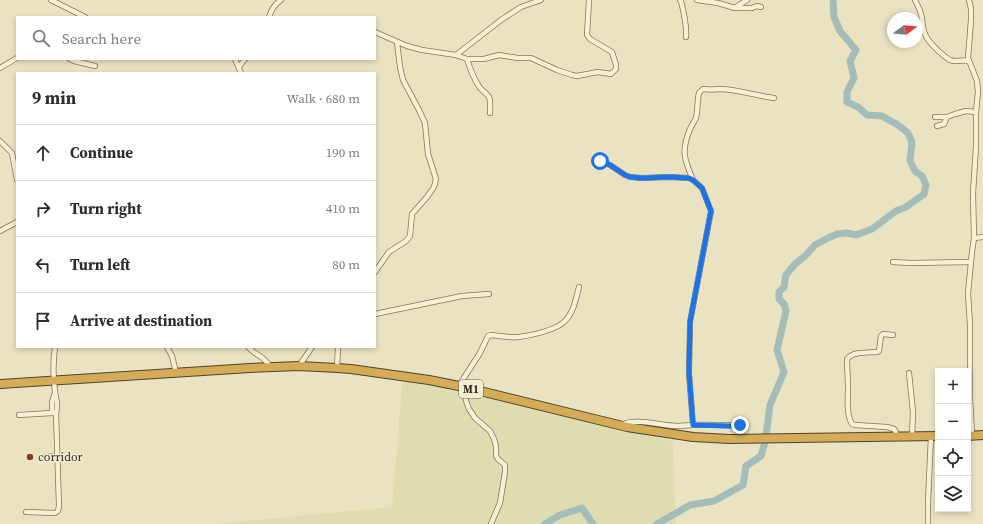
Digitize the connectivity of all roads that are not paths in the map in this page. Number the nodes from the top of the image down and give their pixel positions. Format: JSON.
{"nodes":[{"id":1,"x":51,"y":0,"type":"edge"},
{"id":2,"x":282,"y":0,"type":"edge"},
{"id":3,"x":541,"y":0,"type":"edge"},
{"id":4,"x":589,"y":0,"type":"edge"},
{"id":5,"x":680,"y":0,"type":"edge"},
{"id":6,"x":697,"y":0,"type":"edge"},
{"id":7,"x":747,"y":0,"type":"edge"},
{"id":8,"x":915,"y":0,"type":"edge"},
{"id":9,"x":969,"y":0,"type":"edge"},
{"id":10,"x":761,"y":7,"type":"dead end"},
{"id":11,"x":734,"y":8,"type":"junction"},
{"id":12,"x":76,"y":12,"type":"junction"},
{"id":13,"x":73,"y":16,"type":"edge"},
{"id":14,"x":83,"y":16,"type":"edge"},
{"id":15,"x":269,"y":16,"type":"edge"},
{"id":16,"x":376,"y":32,"type":"edge"},
{"id":17,"x":686,"y":37,"type":"dead end"},
{"id":18,"x":397,"y":42,"type":"junction"},
{"id":19,"x":456,"y":55,"type":"junction"},
{"id":20,"x":16,"y":59,"type":"edge"},
{"id":21,"x":467,"y":59,"type":"junction"},
{"id":22,"x":72,"y":60,"type":"edge"},
{"id":23,"x":236,"y":60,"type":"edge"},
{"id":24,"x":244,"y":60,"type":"edge"},
{"id":25,"x":968,"y":61,"type":"junction"},
{"id":26,"x":95,"y":66,"type":"dead end"},
{"id":27,"x":239,"y":67,"type":"junction"},
{"id":28,"x":0,"y":68,"type":"edge"},
{"id":29,"x":241,"y":72,"type":"edge"},
{"id":30,"x":774,"y":98,"type":"dead end"},
{"id":31,"x":976,"y":112,"type":"junction"},
{"id":32,"x":490,"y":113,"type":"dead end"},
{"id":33,"x":935,"y":117,"type":"dead end"},
{"id":34,"x":947,"y":117,"type":"junction"},
{"id":35,"x":937,"y":126,"type":"dead end"},
{"id":36,"x":0,"y":142,"type":"edge"},
{"id":37,"x":600,"y":161,"type":"dead end"},
{"id":38,"x":16,"y":175,"type":"edge"},
{"id":39,"x":693,"y":180,"type":"junction"},
{"id":40,"x":16,"y":223,"type":"edge"},
{"id":41,"x":0,"y":232,"type":"edge"},
{"id":42,"x":974,"y":238,"type":"junction"},
{"id":43,"x":983,"y":238,"type":"edge"},
{"id":44,"x":893,"y":262,"type":"dead end"},
{"id":45,"x":971,"y":262,"type":"junction"},
{"id":46,"x":376,"y":271,"type":"edge"},
{"id":47,"x":579,"y":287,"type":"dead end"},
{"id":48,"x":489,"y":294,"type":"dead end"},
{"id":49,"x":376,"y":314,"type":"edge"},
{"id":50,"x":893,"y":335,"type":"dead end"},
{"id":51,"x":56,"y":348,"type":"edge"},
{"id":52,"x":168,"y":348,"type":"edge"},
{"id":53,"x":249,"y":348,"type":"edge"},
{"id":54,"x":311,"y":348,"type":"edge"},
{"id":55,"x":338,"y":348,"type":"edge"},
{"id":56,"x":299,"y":366,"type":"junction"},
{"id":57,"x":270,"y":367,"type":"junction"},
{"id":58,"x":337,"y":368,"type":"junction"},
{"id":59,"x":176,"y":373,"type":"junction"},
{"id":60,"x":909,"y":373,"type":"dead end"},
{"id":61,"x":54,"y":380,"type":"junction"},
{"id":62,"x":0,"y":384,"type":"edge"},
{"id":63,"x":461,"y":387,"type":"junction"},
{"id":64,"x":970,"y":404,"type":"edge"},
{"id":65,"x":54,"y":413,"type":"junction"},
{"id":66,"x":18,"y":415,"type":"dead end"},
{"id":67,"x":693,"y":425,"type":"junction"},
{"id":68,"x":740,"y":425,"type":"dead end"},
{"id":69,"x":619,"y":426,"type":"junction"},
{"id":70,"x":983,"y":435,"type":"edge"},
{"id":71,"x":971,"y":436,"type":"edge"},
{"id":72,"x":896,"y":437,"type":"junction"},
{"id":73,"x":912,"y":437,"type":"junction"},
{"id":74,"x":934,"y":437,"type":"edge"},
{"id":75,"x":57,"y":456,"type":"junction"},
{"id":76,"x":44,"y":457,"type":"dead end"},
{"id":77,"x":26,"y":512,"type":"dead end"},
{"id":78,"x":491,"y":524,"type":"edge"},
{"id":79,"x":928,"y":524,"type":"edge"}],
"edges":[{"from":1,"to":12,"type":"street"},
{"from":2,"to":15,"type":"street"},
{"from":3,"to":19,"type":"street"},
{"from":4,"to":21,"type":"street"},
{"from":5,"to":17,"type":"street"},
{"from":6,"to":11,"type":"street"},
{"from":7,"to":11,"type":"street"},
{"from":8,"to":25,"type":"street"},
{"from":9,"to":25,"type":"street"},
{"from":10,"to":11,"type":"street"},
{"from":12,"to":13,"type":"street"},
{"from":12,"to":14,"type":"street"},
{"from":16,"to":18,"type":"street"},
{"from":18,"to":19,"type":"street"},
{"from":18,"to":46,"type":"street"},
{"from":19,"to":21,"type":"street"},
{"from":20,"to":28,"type":"street"},
{"from":21,"to":32,"type":"street"},
{"from":22,"to":26,"type":"street"},
{"from":23,"to":27,"type":"street"},
{"from":24,"to":27,"type":"street"},
{"from":25,"to":31,"type":"street"},
{"from":27,"to":29,"type":"street"},
{"from":30,"to":39,"type":"street"},
{"from":31,"to":34,"type":"street"},
{"from":31,"to":42,"type":"street"},
{"from":33,"to":34,"type":"street"},
{"from":34,"to":35,"type":"street"},
{"from":36,"to":38,"type":"street"},
{"from":37,"to":39,"type":"street"},
{"from":39,"to":67,"type":"street"},
{"from":40,"to":41,"type":"street"},
{"from":42,"to":43,"type":"street"},
{"from":42,"to":45,"type":"street"},
{"from":44,"to":45,"type":"street"},
{"from":45,"to":64,"type":"street"},
{"from":47,"to":63,"type":"street"},
{"from":48,"to":49,"type":"street"},
{"from":50,"to":72,"type":"street"},
{"from":51,"to":61,"type":"street"},
{"from":52,"to":59,"type":"street"},
{"from":53,"to":57,"type":"street"},
{"from":54,"to":56,"type":"street"},
{"from":55,"to":58,"type":"street"},
{"from":56,"to":57,"type":"highway","number":"M1"},
{"from":56,"to":58,"type":"highway","number":"M1"},
{"from":57,"to":59,"type":"highway","number":"M1"},
{"from":58,"to":63,"type":"highway","number":"M1"},
{"from":59,"to":61,"type":"highway","number":"M1"},
{"from":60,"to":73,"type":"street"},
{"from":61,"to":62,"type":"highway","number":"M1"},
{"from":61,"to":65,"type":"street"},
{"from":63,"to":69,"type":"highway","number":"M1"},
{"from":63,"to":78,"type":"street"},
{"from":65,"to":66,"type":"street"},
{"from":65,"to":75,"type":"street"},
{"from":67,"to":68,"type":"street"},
{"from":67,"to":69,"type":"street"},
{"from":69,"to":72,"type":"highway","number":"M1"},
{"from":70,"to":71,"type":"highway"},
{"from":72,"to":73,"type":"highway","number":"M1"},
{"from":73,"to":74,"type":"highway","number":"M1"},
{"from":74,"to":79,"type":"street"},
{"from":75,"to":76,"type":"street"},
{"from":75,"to":77,"type":"street"}]}
